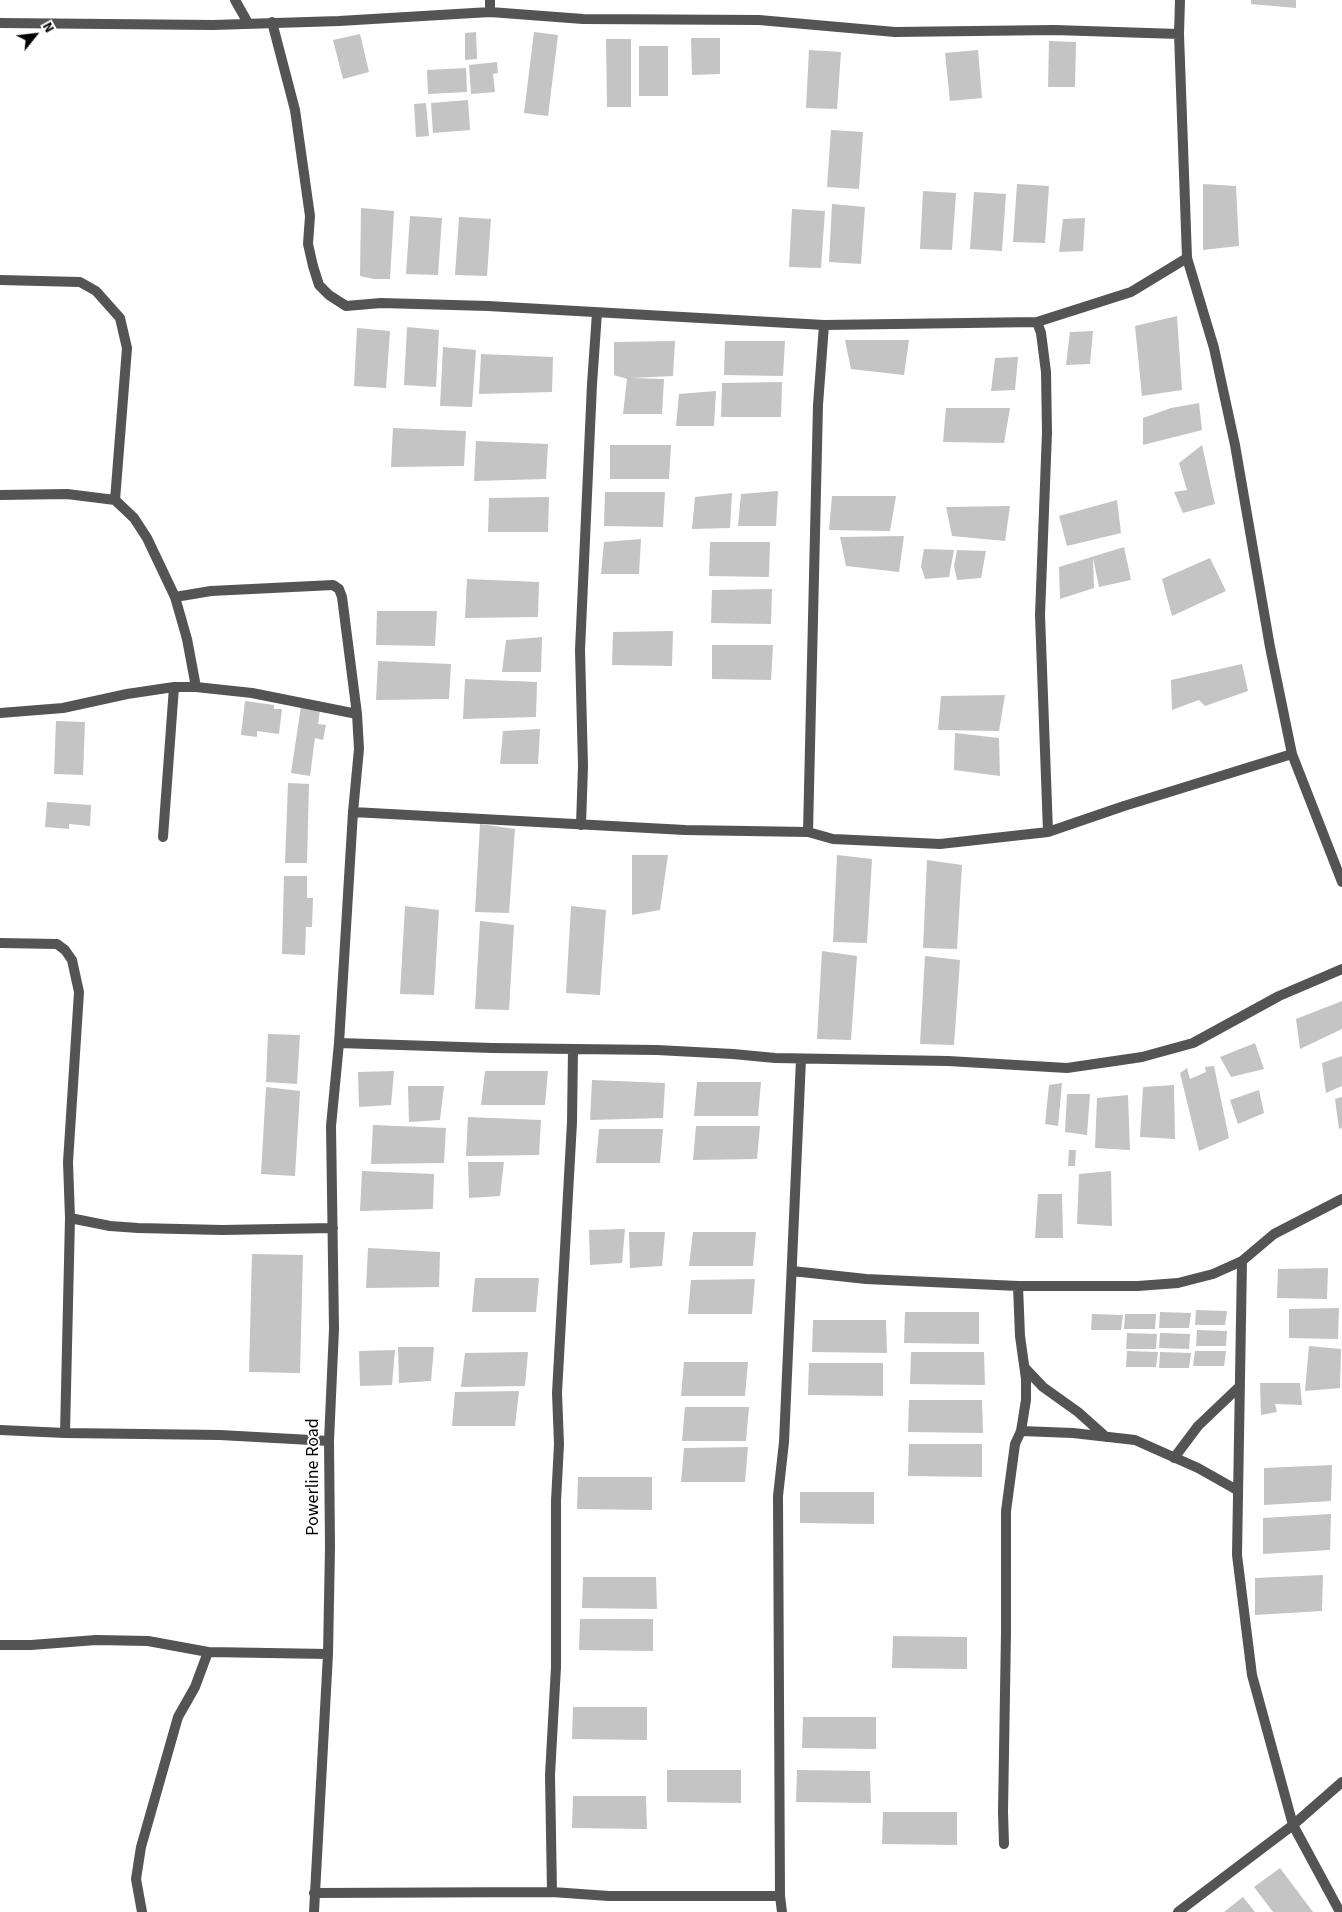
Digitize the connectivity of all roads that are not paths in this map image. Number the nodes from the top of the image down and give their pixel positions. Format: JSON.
{"nodes":[{"id":1,"x":235,"y":0,"type":"edge"},
{"id":2,"x":490,"y":0,"type":"edge"},
{"id":3,"x":1180,"y":0,"type":"edge"},
{"id":4,"x":490,"y":12,"type":"junction"},
{"id":5,"x":248,"y":22,"type":"junction"},
{"id":6,"x":272,"y":22,"type":"junction"},
{"id":7,"x":0,"y":24,"type":"edge"},
{"id":8,"x":1179,"y":34,"type":"junction"},
{"id":9,"x":1187,"y":258,"type":"junction"},
{"id":10,"x":0,"y":280,"type":"edge"},
{"id":11,"x":597,"y":313,"type":"junction"},
{"id":12,"x":1037,"y":322,"type":"junction"},
{"id":13,"x":824,"y":325,"type":"junction"},
{"id":14,"x":0,"y":495,"type":"edge"},
{"id":15,"x":116,"y":500,"type":"junction"},
{"id":16,"x":175,"y":597,"type":"junction"},
{"id":17,"x":196,"y":687,"type":"junction"},
{"id":18,"x":174,"y":688,"type":"junction"},
{"id":19,"x":0,"y":713,"type":"edge"},
{"id":20,"x":357,"y":714,"type":"junction"},
{"id":21,"x":1292,"y":754,"type":"junction"},
{"id":22,"x":353,"y":812,"type":"junction"},
{"id":23,"x":582,"y":825,"type":"junction"},
{"id":24,"x":808,"y":832,"type":"junction"},
{"id":25,"x":1048,"y":832,"type":"junction"},
{"id":26,"x":163,"y":837,"type":"dead end"},
{"id":27,"x":1342,"y":882,"type":"edge"},
{"id":28,"x":0,"y":943,"type":"edge"},
{"id":29,"x":1342,"y":969,"type":"edge"},
{"id":30,"x":339,"y":1043,"type":"junction"},
{"id":31,"x":573,"y":1049,"type":"junction"},
{"id":32,"x":801,"y":1059,"type":"junction"},
{"id":33,"x":1342,"y":1200,"type":"edge"},
{"id":34,"x":70,"y":1218,"type":"junction"},
{"id":35,"x":333,"y":1228,"type":"junction"},
{"id":36,"x":1242,"y":1261,"type":"junction"},
{"id":37,"x":792,"y":1270,"type":"junction"},
{"id":38,"x":1018,"y":1286,"type":"junction"},
{"id":39,"x":1025,"y":1368,"type":"junction"},
{"id":40,"x":1240,"y":1386,"type":"junction"},
{"id":41,"x":0,"y":1430,"type":"edge"},
{"id":42,"x":1021,"y":1431,"type":"junction"},
{"id":43,"x":65,"y":1433,"type":"junction"},
{"id":44,"x":1106,"y":1437,"type":"junction"},
{"id":45,"x":329,"y":1442,"type":"junction"},
{"id":46,"x":1174,"y":1458,"type":"junction"},
{"id":47,"x":1237,"y":1490,"type":"junction"},
{"id":48,"x":0,"y":1645,"type":"edge"},
{"id":49,"x":208,"y":1652,"type":"junction"},
{"id":50,"x":328,"y":1654,"type":"junction"},
{"id":51,"x":1342,"y":1782,"type":"edge"},
{"id":52,"x":1293,"y":1825,"type":"junction"},
{"id":53,"x":1004,"y":1844,"type":"dead end"},
{"id":54,"x":314,"y":1892,"type":"junction"},
{"id":55,"x":552,"y":1892,"type":"junction"},
{"id":56,"x":780,"y":1896,"type":"junction"},
{"id":57,"x":142,"y":1912,"type":"edge"},
{"id":58,"x":314,"y":1912,"type":"edge"},
{"id":59,"x":782,"y":1912,"type":"edge"},
{"id":60,"x":1178,"y":1912,"type":"edge"},
{"id":61,"x":1340,"y":1912,"type":"edge"}],
"edges":[{"from":1,"to":5,"type":"street"},
{"from":2,"to":4,"type":"street"},
{"from":3,"to":8,"type":"street"},
{"from":4,"to":6,"type":"street"},
{"from":4,"to":8,"type":"street"},
{"from":5,"to":6,"type":"street"},
{"from":5,"to":7,"type":"street"},
{"from":6,"to":11,"type":"street"},
{"from":8,"to":9,"type":"street"},
{"from":9,"to":12,"type":"street"},
{"from":9,"to":21,"type":"street"},
{"from":10,"to":15,"type":"street"},
{"from":11,"to":13,"type":"street"},
{"from":11,"to":23,"type":"street"},
{"from":12,"to":13,"type":"street"},
{"from":12,"to":25,"type":"street"},
{"from":13,"to":24,"type":"street"},
{"from":14,"to":15,"type":"street"},
{"from":15,"to":16,"type":"street"},
{"from":16,"to":17,"type":"street"},
{"from":16,"to":20,"type":"street","name":"Powerline Road"},
{"from":17,"to":18,"type":"street"},
{"from":17,"to":20,"type":"street"},
{"from":18,"to":19,"type":"street"},
{"from":18,"to":26,"type":"street"},
{"from":20,"to":22,"type":"street","name":"Powerline Road"},
{"from":21,"to":25,"type":"street"},
{"from":21,"to":27,"type":"street"},
{"from":22,"to":23,"type":"street"},
{"from":22,"to":30,"type":"street","name":"Powerline Road"},
{"from":23,"to":24,"type":"street"},
{"from":24,"to":25,"type":"street"},
{"from":28,"to":34,"type":"street"},
{"from":29,"to":32,"type":"street"},
{"from":30,"to":31,"type":"street"},
{"from":30,"to":35,"type":"street","name":"Powerline Road"},
{"from":31,"to":32,"type":"street"},
{"from":31,"to":55,"type":"street"},
{"from":32,"to":37,"type":"street"},
{"from":33,"to":36,"type":"street"},
{"from":34,"to":35,"type":"street"},
{"from":34,"to":43,"type":"street"},
{"from":35,"to":45,"type":"street","name":"Powerline Road"},
{"from":36,"to":38,"type":"street"},
{"from":36,"to":40,"type":"street"},
{"from":37,"to":38,"type":"street"},
{"from":37,"to":56,"type":"street"},
{"from":38,"to":39,"type":"street"},
{"from":39,"to":42,"type":"street"},
{"from":39,"to":44,"type":"street"},
{"from":40,"to":46,"type":"street"},
{"from":40,"to":47,"type":"street"},
{"from":41,"to":43,"type":"street"},
{"from":42,"to":44,"type":"street"},
{"from":42,"to":53,"type":"street"},
{"from":43,"to":45,"type":"street"},
{"from":44,"to":46,"type":"street"},
{"from":45,"to":50,"type":"street","name":"Powerline Road"},
{"from":46,"to":47,"type":"street"},
{"from":47,"to":52,"type":"street"},
{"from":48,"to":49,"type":"street"},
{"from":49,"to":50,"type":"street"},
{"from":49,"to":57,"type":"street"},
{"from":50,"to":54,"type":"street","name":"Powerline Road"},
{"from":51,"to":52,"type":"street"},
{"from":52,"to":60,"type":"street"},
{"from":52,"to":61,"type":"street"},
{"from":54,"to":55,"type":"street"},
{"from":54,"to":58,"type":"street","name":"Powerline Road"},
{"from":55,"to":56,"type":"street"},
{"from":56,"to":59,"type":"street"}]}
